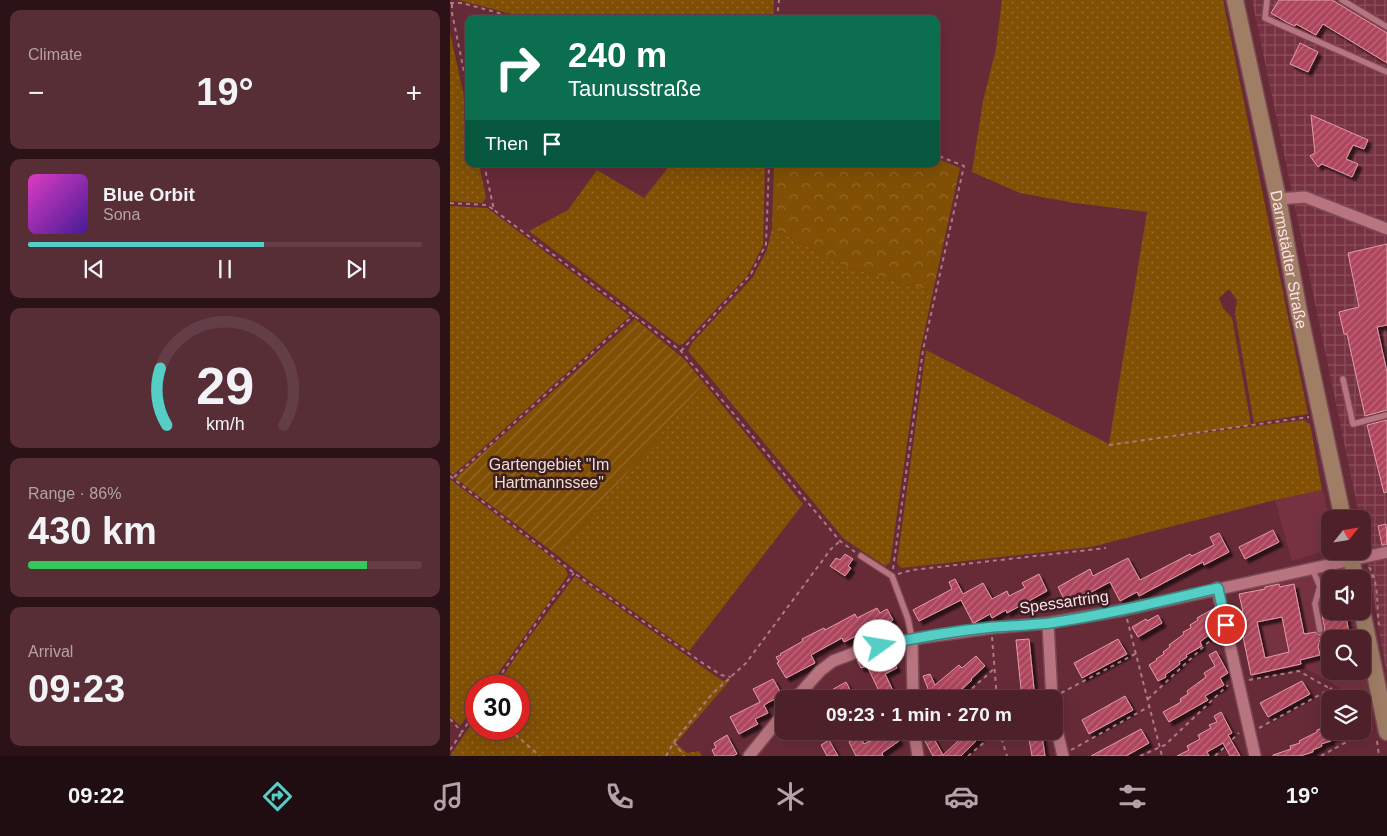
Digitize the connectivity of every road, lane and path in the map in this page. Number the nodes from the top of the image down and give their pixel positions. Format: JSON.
{"nodes":[{"id":1,"x":779,"y":0,"type":"edge"},
{"id":2,"x":1235,"y":0,"type":"edge"},
{"id":3,"x":1267,"y":0,"type":"edge"},
{"id":4,"x":1342,"y":0,"type":"edge"},
{"id":5,"x":451,"y":3,"type":"edge"},
{"id":6,"x":505,"y":15,"type":"edge"},
{"id":7,"x":777,"y":15,"type":"edge"},
{"id":8,"x":1387,"y":27,"type":"edge"},
{"id":9,"x":1387,"y":72,"type":"edge"},
{"id":10,"x":465,"y":76,"type":"edge"},
{"id":11,"x":940,"y":157,"type":"edge"},
{"id":12,"x":485,"y":167,"type":"edge"},
{"id":13,"x":769,"y":167,"type":"edge"},
{"id":14,"x":1278,"y":199,"type":"junction"},
{"id":15,"x":450,"y":203,"type":"edge"},
{"id":16,"x":494,"y":210,"type":"junction"},
{"id":17,"x":1387,"y":229,"type":"edge"},
{"id":18,"x":634,"y":315,"type":"junction"},
{"id":19,"x":681,"y":351,"type":"junction"},
{"id":20,"x":1343,"y":379,"type":"dead end"},
{"id":21,"x":1321,"y":415,"type":"junction"},
{"id":22,"x":1387,"y":415,"type":"edge"},
{"id":23,"x":1109,"y":445,"type":"dead end"},
{"id":24,"x":450,"y":476,"type":"edge"},
{"id":25,"x":453,"y":478,"type":"junction"},
{"id":26,"x":1341,"y":510,"type":"edge"},
{"id":27,"x":840,"y":542,"type":"junction"},
{"id":28,"x":1106,"y":548,"type":"dead end"},
{"id":29,"x":1387,"y":552,"type":"edge"},
{"id":30,"x":1371,"y":553,"type":"edge"},
{"id":31,"x":861,"y":556,"type":"joint"},
{"id":32,"x":1336,"y":560,"type":"edge"},
{"id":33,"x":1312,"y":568,"type":"junction"},
{"id":34,"x":574,"y":573,"type":"junction"},
{"id":35,"x":1373,"y":574,"type":"dead end"},
{"id":36,"x":892,"y":576,"type":"junction"},
{"id":37,"x":1371,"y":578,"type":"edge"},
{"id":38,"x":1320,"y":586,"type":"joint"},
{"id":39,"x":1218,"y":588,"type":"junction"},
{"id":40,"x":1124,"y":610,"type":"junction"},
{"id":41,"x":1363,"y":620,"type":"edge"},
{"id":42,"x":1048,"y":623,"type":"junction"},
{"id":43,"x":1226,"y":625,"type":"junction"},
{"id":44,"x":991,"y":628,"type":"junction"},
{"id":45,"x":1320,"y":630,"type":"dead end"},
{"id":46,"x":912,"y":638,"type":"junction"},
{"id":47,"x":1137,"y":653,"type":"junction"},
{"id":48,"x":995,"y":668,"type":"junction"},
{"id":49,"x":501,"y":675,"type":"edge"},
{"id":50,"x":731,"y":677,"type":"junction"},
{"id":51,"x":1238,"y":681,"type":"junction"},
{"id":52,"x":1332,"y":688,"type":"junction"},
{"id":53,"x":803,"y":690,"type":"edge"},
{"id":54,"x":913,"y":690,"type":"edge"},
{"id":55,"x":970,"y":690,"type":"edge"},
{"id":56,"x":996,"y":690,"type":"edge"},
{"id":57,"x":1052,"y":690,"type":"edge"},
{"id":58,"x":1335,"y":690,"type":"edge"},
{"id":59,"x":1063,"y":692,"type":"edge"},
{"id":60,"x":1148,"y":699,"type":"junction"},
{"id":61,"x":1150,"y":706,"type":"junction"},
{"id":62,"x":450,"y":719,"type":"edge"},
{"id":63,"x":775,"y":724,"type":"edge"},
{"id":64,"x":465,"y":728,"type":"edge"},
{"id":65,"x":1249,"y":728,"type":"junction"},
{"id":66,"x":462,"y":732,"type":"junction"},
{"id":67,"x":1379,"y":732,"type":"edge"},
{"id":68,"x":522,"y":740,"type":"edge"},
{"id":69,"x":915,"y":740,"type":"edge"},
{"id":70,"x":989,"y":740,"type":"edge"},
{"id":71,"x":1002,"y":740,"type":"edge"},
{"id":72,"x":1059,"y":740,"type":"edge"},
{"id":73,"x":674,"y":742,"type":"junction"},
{"id":74,"x":1160,"y":746,"type":"junction"},
{"id":75,"x":450,"y":750,"type":"edge"},
{"id":76,"x":1063,"y":755,"type":"edge"},
{"id":77,"x":540,"y":756,"type":"edge"},
{"id":78,"x":666,"y":756,"type":"edge"},
{"id":79,"x":684,"y":756,"type":"edge"},
{"id":80,"x":749,"y":756,"type":"edge"},
{"id":81,"x":918,"y":756,"type":"edge"},
{"id":82,"x":968,"y":756,"type":"edge"},
{"id":83,"x":1007,"y":756,"type":"edge"},
{"id":84,"x":1140,"y":756,"type":"edge"},
{"id":85,"x":1162,"y":756,"type":"edge"},
{"id":86,"x":1215,"y":756,"type":"edge"},
{"id":87,"x":1254,"y":756,"type":"edge"},
{"id":88,"x":1320,"y":756,"type":"edge"},
{"id":89,"x":1379,"y":756,"type":"edge"}],
"edges":[{"from":1,"to":7,"type":"path"},
{"from":2,"to":14,"type":"main road","name":"Darmstädter Straße"},
{"from":3,"to":9,"type":"lane"},
{"from":4,"to":8,"type":"lane"},
{"from":5,"to":6,"type":"path"},
{"from":5,"to":10,"type":"path"},
{"from":11,"to":36,"type":"path"},
{"from":12,"to":16,"type":"path"},
{"from":13,"to":19,"type":"path"},
{"from":14,"to":17,"type":"street"},
{"from":14,"to":21,"type":"main road","name":"Darmstädter Straße"},
{"from":15,"to":16,"type":"path"},
{"from":16,"to":18,"type":"path"},
{"from":18,"to":19,"type":"path"},
{"from":18,"to":25,"type":"path"},
{"from":19,"to":27,"type":"path"},
{"from":20,"to":22,"type":"lane"},
{"from":21,"to":23,"type":"path"},
{"from":21,"to":26,"type":"main road","name":"Darmstädter Straße"},
{"from":24,"to":25,"type":"path"},
{"from":25,"to":34,"type":"path"},
{"from":27,"to":31,"type":"path"},
{"from":27,"to":50,"type":"path"},
{"from":28,"to":36,"type":"path"},
{"from":29,"to":30,"type":"street","name":"Spessartring"},
{"from":31,"to":36,"type":"lane"},
{"from":32,"to":33,"type":"street","name":"Spessartring"},
{"from":33,"to":38,"type":"lane"},
{"from":33,"to":39,"type":"street","name":"Spessartring"},
{"from":34,"to":49,"type":"path"},
{"from":34,"to":50,"type":"path"},
{"from":35,"to":37,"type":"path"},
{"from":36,"to":46,"type":"lane"},
{"from":38,"to":45,"type":"lane"},
{"from":39,"to":40,"type":"street","name":"Spessartring"},
{"from":39,"to":43,"type":"street"},
{"from":40,"to":42,"type":"street","name":"Spessartring"},
{"from":40,"to":47,"type":"path"},
{"from":41,"to":67,"type":"main road"},
{"from":42,"to":44,"type":"street","name":"Spessartring"},
{"from":42,"to":57,"type":"street"},
{"from":43,"to":51,"type":"street"},
{"from":43,"to":60,"type":"path"},
{"from":44,"to":46,"type":"street","name":"Spessartring"},
{"from":44,"to":48,"type":"path"},
{"from":46,"to":53,"type":"street","name":"Spessartring"},
{"from":46,"to":54,"type":"street"},
{"from":47,"to":59,"type":"path"},
{"from":47,"to":60,"type":"path"},
{"from":48,"to":55,"type":"path"},
{"from":48,"to":56,"type":"path"},
{"from":50,"to":73,"type":"path"},
{"from":51,"to":52,"type":"path"},
{"from":51,"to":65,"type":"street"},
{"from":51,"to":74,"type":"path"},
{"from":52,"to":58,"type":"path"},
{"from":52,"to":65,"type":"path"},
{"from":60,"to":61,"type":"path"},
{"from":61,"to":74,"type":"path"},
{"from":61,"to":76,"type":"path"},
{"from":62,"to":66,"type":"path"},
{"from":63,"to":80,"type":"street"},
{"from":64,"to":66,"type":"path"},
{"from":65,"to":86,"type":"path"},
{"from":65,"to":87,"type":"street"},
{"from":66,"to":75,"type":"path"},
{"from":67,"to":88,"type":"path"},
{"from":67,"to":89,"type":"path"},
{"from":68,"to":77,"type":"path"},
{"from":69,"to":81,"type":"street"},
{"from":70,"to":82,"type":"path"},
{"from":71,"to":83,"type":"path"},
{"from":72,"to":76,"type":"street"},
{"from":73,"to":78,"type":"path"},
{"from":73,"to":79,"type":"path"},
{"from":74,"to":84,"type":"path"},
{"from":74,"to":85,"type":"path"}]}
